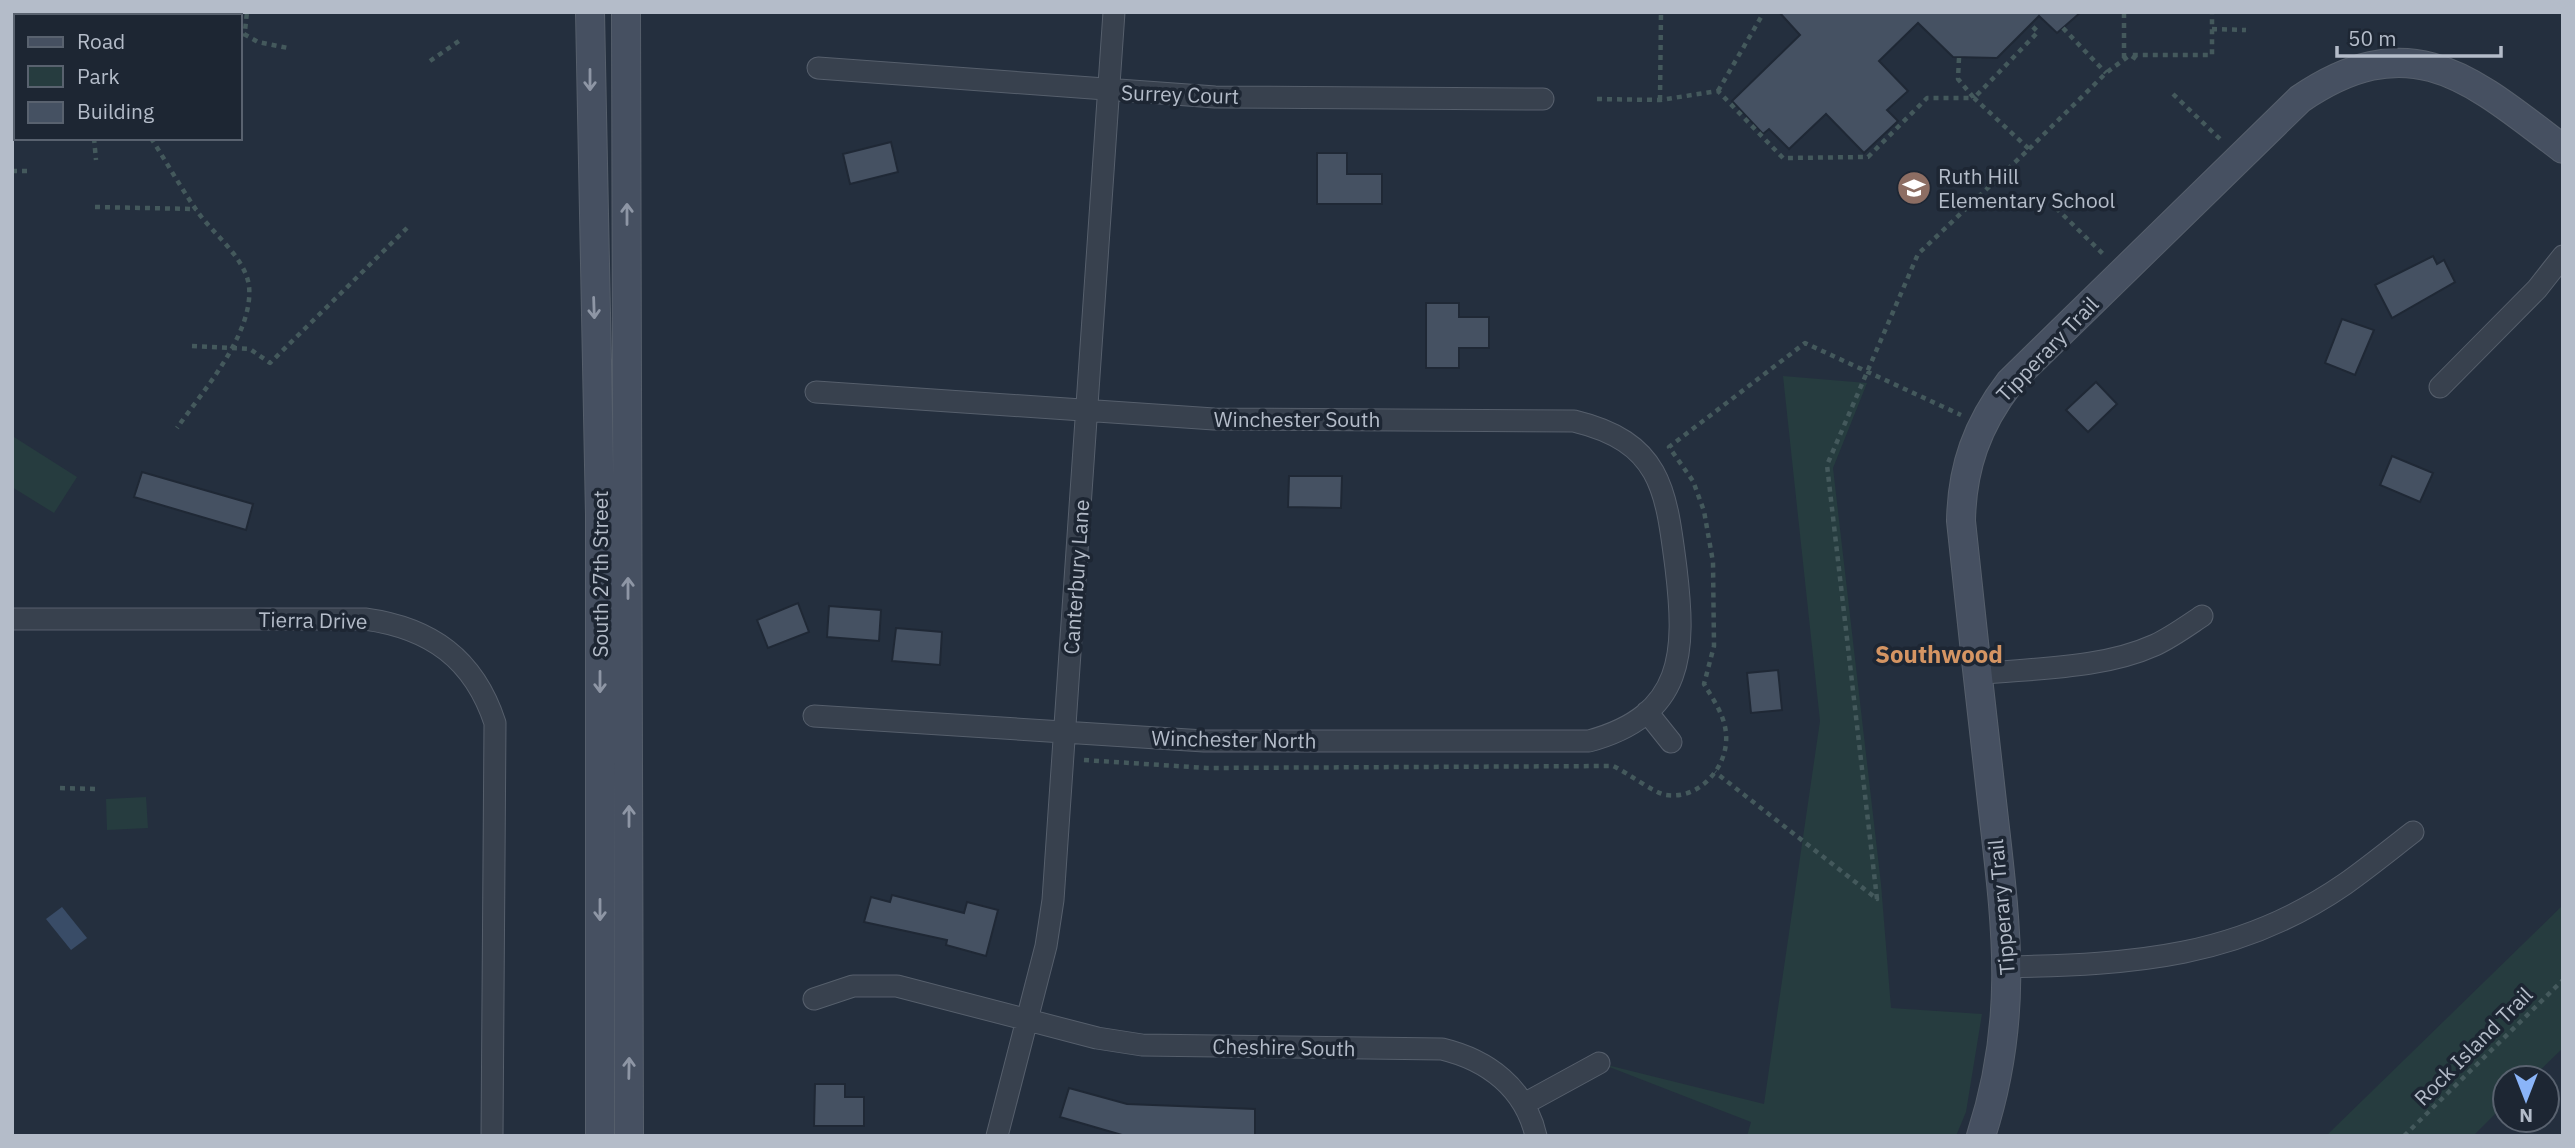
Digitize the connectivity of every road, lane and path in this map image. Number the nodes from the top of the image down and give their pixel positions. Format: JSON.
{"nodes":[{"id":1,"x":247,"y":12,"type":"edge"},
{"id":2,"x":590,"y":12,"type":"edge"},
{"id":3,"x":625,"y":12,"type":"edge"},
{"id":4,"x":1114,"y":12,"type":"edge"},
{"id":5,"x":1661,"y":12,"type":"edge"},
{"id":6,"x":1764,"y":12,"type":"edge"},
{"id":7,"x":2124,"y":12,"type":"edge"},
{"id":8,"x":2212,"y":12,"type":"edge"},
{"id":9,"x":2031,"y":25,"type":"dead end"},
{"id":10,"x":2063,"y":28,"type":"dead end"},
{"id":11,"x":2212,"y":29,"type":"junction"},
{"id":12,"x":2246,"y":30,"type":"dead end"},
{"id":13,"x":242,"y":36,"type":"edge"},
{"id":14,"x":459,"y":41,"type":"dead end"},
{"id":15,"x":288,"y":48,"type":"dead end"},
{"id":16,"x":2130,"y":55,"type":"junction"},
{"id":17,"x":1959,"y":58,"type":"dead end"},
{"id":18,"x":2124,"y":58,"type":"junction"},
{"id":19,"x":2136,"y":60,"type":"dead end"},
{"id":20,"x":430,"y":61,"type":"dead end"},
{"id":21,"x":818,"y":68,"type":"dead end"},
{"id":22,"x":2106,"y":73,"type":"junction"},
{"id":23,"x":1109,"y":91,"type":"junction"},
{"id":24,"x":1718,"y":91,"type":"junction"},
{"id":25,"x":2173,"y":94,"type":"dead end"},
{"id":26,"x":1974,"y":98,"type":"junction"},
{"id":27,"x":1543,"y":99,"type":"dead end"},
{"id":28,"x":1597,"y":99,"type":"dead end"},
{"id":29,"x":1660,"y":100,"type":"junction"},
{"id":30,"x":94,"y":140,"type":"edge"},
{"id":31,"x":153,"y":140,"type":"edge"},
{"id":32,"x":2221,"y":140,"type":"dead end"},
{"id":33,"x":2029,"y":149,"type":"junction"},
{"id":34,"x":2563,"y":149,"type":"edge"},
{"id":35,"x":96,"y":160,"type":"dead end"},
{"id":36,"x":2013,"y":164,"type":"junction"},
{"id":37,"x":12,"y":171,"type":"edge"},
{"id":38,"x":32,"y":171,"type":"dead end"},
{"id":39,"x":2020,"y":171,"type":"dead end"},
{"id":40,"x":95,"y":207,"type":"dead end"},
{"id":41,"x":2056,"y":208,"type":"dead end"},
{"id":42,"x":196,"y":209,"type":"junction"},
{"id":43,"x":407,"y":228,"type":"dead end"},
{"id":44,"x":2104,"y":255,"type":"dead end"},
{"id":45,"x":2563,"y":256,"type":"edge"},
{"id":46,"x":192,"y":346,"type":"dead end"},
{"id":47,"x":232,"y":347,"type":"junction"},
{"id":48,"x":1866,"y":373,"type":"junction"},
{"id":49,"x":2440,"y":387,"type":"dead end"},
{"id":50,"x":816,"y":391,"type":"dead end"},
{"id":51,"x":1087,"y":411,"type":"junction"},
{"id":52,"x":1963,"y":416,"type":"dead end"},
{"id":53,"x":177,"y":428,"type":"dead end"},
{"id":54,"x":1676,"y":575,"type":"joint"},
{"id":55,"x":2202,"y":616,"type":"dead end"},
{"id":56,"x":12,"y":620,"type":"edge"},
{"id":57,"x":1977,"y":674,"type":"junction"},
{"id":58,"x":1647,"y":712,"type":"junction"},
{"id":59,"x":814,"y":716,"type":"dead end"},
{"id":60,"x":1065,"y":733,"type":"junction"},
{"id":61,"x":1671,"y":742,"type":"dead end"},
{"id":62,"x":1083,"y":760,"type":"dead end"},
{"id":63,"x":1715,"y":772,"type":"junction"},
{"id":64,"x":60,"y":788,"type":"dead end"},
{"id":65,"x":97,"y":789,"type":"dead end"},
{"id":66,"x":2413,"y":832,"type":"dead end"},
{"id":67,"x":2008,"y":967,"type":"junction"},
{"id":68,"x":2563,"y":980,"type":"edge"},
{"id":69,"x":814,"y":999,"type":"dead end"},
{"id":70,"x":1028,"y":1020,"type":"junction"},
{"id":71,"x":1599,"y":1063,"type":"dead end"},
{"id":72,"x":1524,"y":1104,"type":"junction"},
{"id":73,"x":492,"y":1136,"type":"edge"},
{"id":74,"x":600,"y":1136,"type":"edge"},
{"id":75,"x":629,"y":1136,"type":"edge"},
{"id":76,"x":997,"y":1136,"type":"edge"},
{"id":77,"x":1536,"y":1136,"type":"edge"},
{"id":78,"x":1982,"y":1136,"type":"edge"},
{"id":79,"x":2404,"y":1136,"type":"edge"}],
"edges":[{"from":1,"to":13,"type":"path"},
{"from":2,"to":74,"type":"main road","name":"South 27th Street","one_way":true},
{"from":75,"to":3,"type":"main road","name":"South 27th Street","one_way":true},
{"from":4,"to":23,"type":"street","name":"Canterbury Lane"},
{"from":5,"to":29,"type":"path"},
{"from":6,"to":24,"type":"path"},
{"from":7,"to":18,"type":"path"},
{"from":8,"to":11,"type":"path"},
{"from":9,"to":26,"type":"path"},
{"from":10,"to":22,"type":"path"},
{"from":11,"to":12,"type":"path"},
{"from":11,"to":16,"type":"path"},
{"from":13,"to":15,"type":"path"},
{"from":14,"to":20,"type":"path"},
{"from":16,"to":18,"type":"path"},
{"from":16,"to":19,"type":"path"},
{"from":17,"to":26,"type":"path"},
{"from":18,"to":22,"type":"path"},
{"from":21,"to":23,"type":"street","name":"Surrey Court"},
{"from":22,"to":33,"type":"path"},
{"from":23,"to":27,"type":"street","name":"Surrey Court"},
{"from":23,"to":51,"type":"street","name":"Canterbury Lane"},
{"from":24,"to":26,"type":"path"},
{"from":24,"to":29,"type":"path"},
{"from":25,"to":32,"type":"path"},
{"from":26,"to":33,"type":"path"},
{"from":28,"to":29,"type":"path"},
{"from":30,"to":35,"type":"path"},
{"from":31,"to":42,"type":"path"},
{"from":33,"to":36,"type":"path"},
{"from":34,"to":57,"type":"main road","name":"Tipperary Trail"},
{"from":36,"to":39,"type":"path"},
{"from":36,"to":48,"type":"path"},
{"from":37,"to":38,"type":"path"},
{"from":40,"to":42,"type":"path"},
{"from":41,"to":44,"type":"path"},
{"from":42,"to":47,"type":"path"},
{"from":43,"to":47,"type":"path"},
{"from":45,"to":49,"type":"street"},
{"from":46,"to":47,"type":"path"},
{"from":47,"to":53,"type":"path"},
{"from":48,"to":52,"type":"path"},
{"from":48,"to":63,"type":"path"},
{"from":48,"to":63,"type":"path"},
{"from":50,"to":51,"type":"street","name":"Winchester South"},
{"from":51,"to":54,"type":"street","name":"Winchester South"},
{"from":51,"to":60,"type":"street","name":"Canterbury Lane"},
{"from":54,"to":58,"type":"street","name":"Winchester North"},
{"from":55,"to":57,"type":"street"},
{"from":56,"to":73,"type":"street","name":"Tierra Drive"},
{"from":57,"to":67,"type":"main road","name":"Tipperary Trail"},
{"from":58,"to":60,"type":"street","name":"Winchester North"},
{"from":58,"to":61,"type":"street"},
{"from":59,"to":60,"type":"street","name":"Winchester North"},
{"from":60,"to":70,"type":"street","name":"Canterbury Lane"},
{"from":62,"to":63,"type":"path"},
{"from":64,"to":65,"type":"path"},
{"from":66,"to":67,"type":"street"},
{"from":67,"to":78,"type":"main road","name":"Tipperary Trail"},
{"from":68,"to":79,"type":"path","name":"Rock Island Trail"},
{"from":69,"to":70,"type":"street","name":"Cheshire South"},
{"from":70,"to":72,"type":"street","name":"Cheshire South"},
{"from":70,"to":76,"type":"street","name":"Canterbury Lane"},
{"from":71,"to":72,"type":"street"},
{"from":72,"to":77,"type":"street","name":"Cheshire South"}]}
